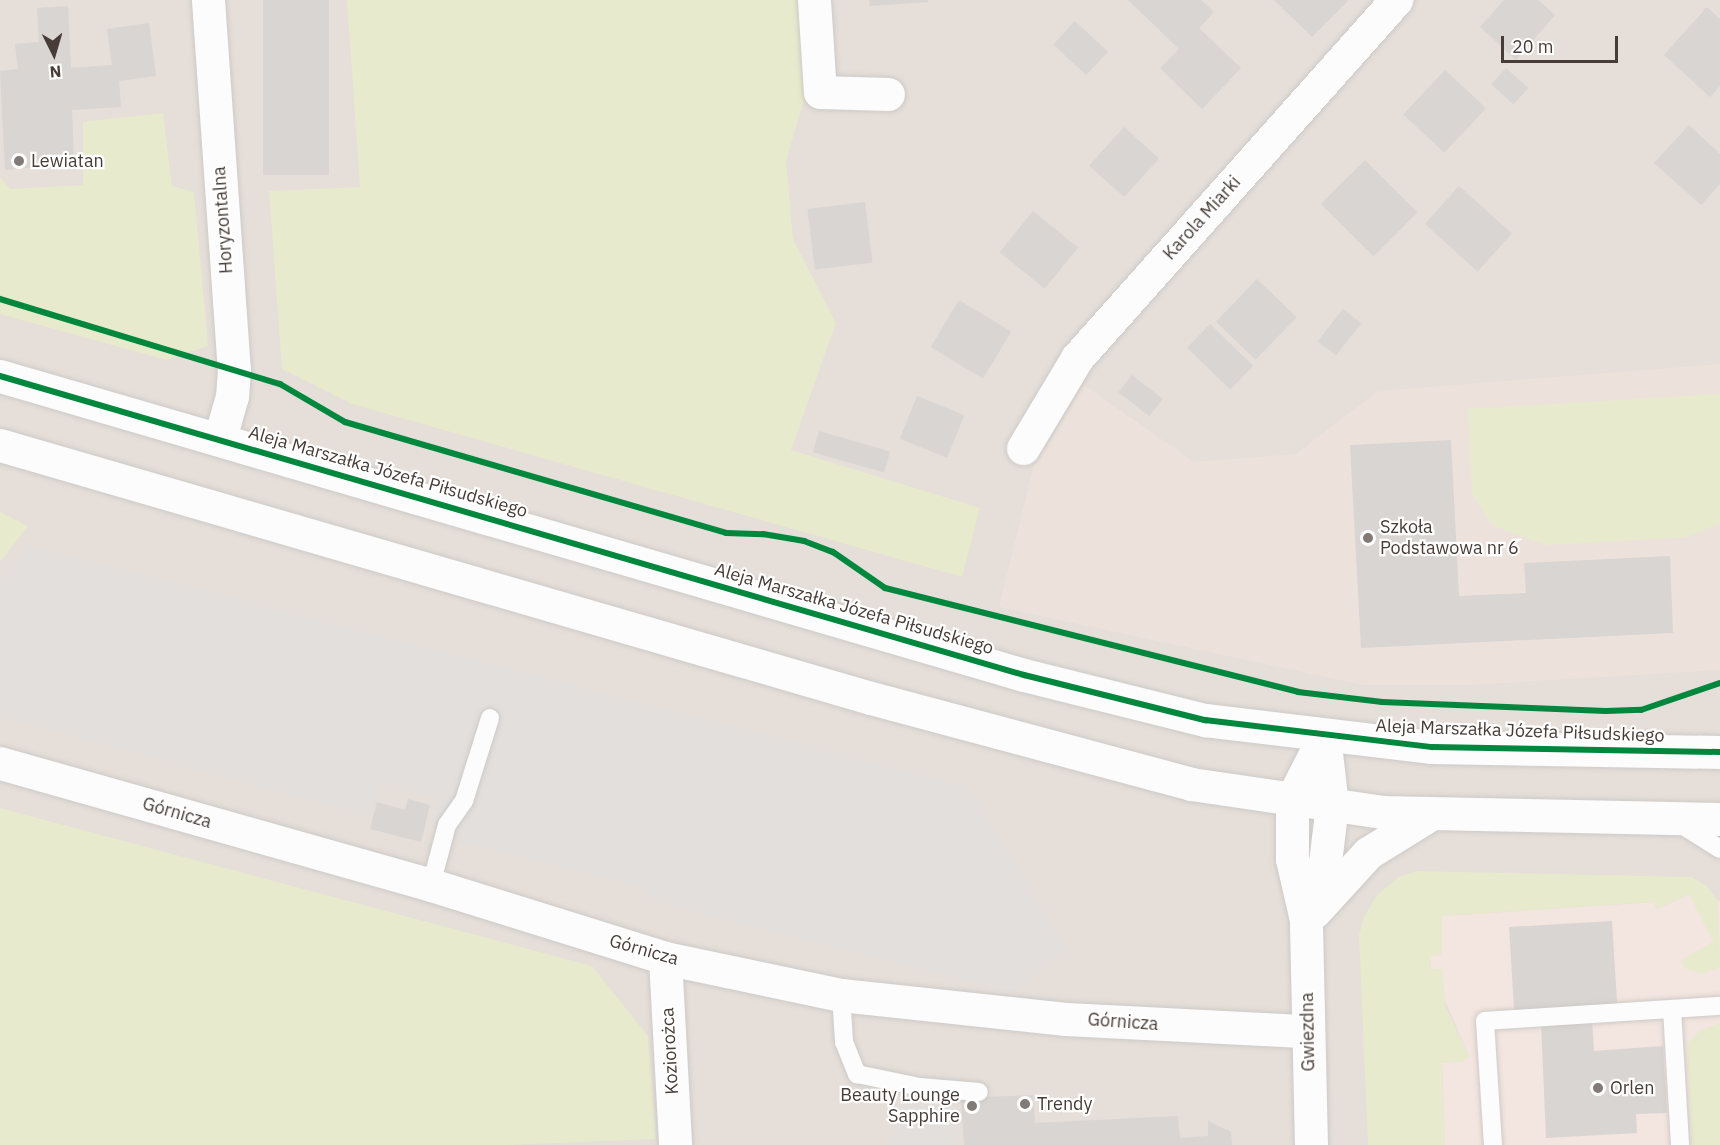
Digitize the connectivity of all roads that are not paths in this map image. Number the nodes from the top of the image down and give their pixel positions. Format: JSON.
{"nodes":[{"id":1,"x":208,"y":0,"type":"edge"},
{"id":2,"x":814,"y":0,"type":"edge"},
{"id":3,"x":1396,"y":0,"type":"edge"},
{"id":4,"x":888,"y":93,"type":"dead end"},
{"id":5,"x":0,"y":376,"type":"edge"},
{"id":6,"x":220,"y":438,"type":"junction"},
{"id":7,"x":0,"y":445,"type":"edge"},
{"id":8,"x":1023,"y":448,"type":"dead end"},
{"id":9,"x":490,"y":718,"type":"dead end"},
{"id":10,"x":1324,"y":736,"type":"junction"},
{"id":11,"x":1720,"y":752,"type":"edge"},
{"id":12,"x":0,"y":763,"type":"edge"},
{"id":13,"x":1292,"y":799,"type":"junction"},
{"id":14,"x":1332,"y":805,"type":"junction"},
{"id":15,"x":1431,"y":814,"type":"junction"},
{"id":16,"x":1673,"y":819,"type":"junction"},
{"id":17,"x":1720,"y":819,"type":"edge"},
{"id":18,"x":1720,"y":849,"type":"edge"},
{"id":19,"x":431,"y":885,"type":"junction"},
{"id":20,"x":1306,"y":920,"type":"junction"},
{"id":21,"x":665,"y":958,"type":"junction"},
{"id":22,"x":841,"y":995,"type":"junction"},
{"id":23,"x":1720,"y":1006,"type":"edge"},
{"id":24,"x":1672,"y":1009,"type":"junction"},
{"id":25,"x":1307,"y":1031,"type":"junction"},
{"id":26,"x":980,"y":1092,"type":"dead end"},
{"id":27,"x":675,"y":1145,"type":"edge"},
{"id":28,"x":1311,"y":1145,"type":"edge"},
{"id":29,"x":1493,"y":1145,"type":"edge"},
{"id":30,"x":1680,"y":1145,"type":"edge"}],
"edges":[{"from":1,"to":6,"type":"street","name":"Horyzontalna"},
{"from":2,"to":4,"type":"street"},
{"from":3,"to":8,"type":"street","name":"Karola Miarki"},
{"from":5,"to":6,"type":"street","name":"Aleja Marszałka Józefa Piłsudskiego"},
{"from":6,"to":10,"type":"street","name":"Aleja Marszałka Józefa Piłsudskiego"},
{"from":7,"to":13,"type":"street"},
{"from":9,"to":19,"type":"lane"},
{"from":10,"to":11,"type":"street","name":"Aleja Marszałka Józefa Piłsudskiego"},
{"from":10,"to":13,"type":"street","name":"Gwiezdna"},
{"from":10,"to":14,"type":"street","name":"Gwiezdna"},
{"from":12,"to":19,"type":"street","name":"Górnicza"},
{"from":13,"to":14,"type":"street"},
{"from":13,"to":20,"type":"street","name":"Gwiezdna"},
{"from":14,"to":15,"type":"street"},
{"from":14,"to":20,"type":"street","name":"Gwiezdna"},
{"from":15,"to":16,"type":"street"},
{"from":15,"to":20,"type":"street"},
{"from":16,"to":17,"type":"street"},
{"from":16,"to":18,"type":"lane"},
{"from":19,"to":21,"type":"street","name":"Górnicza"},
{"from":20,"to":25,"type":"street","name":"Gwiezdna"},
{"from":21,"to":22,"type":"street","name":"Górnicza"},
{"from":21,"to":27,"type":"street","name":"Koziorożca"},
{"from":22,"to":25,"type":"street","name":"Górnicza"},
{"from":22,"to":26,"type":"lane"},
{"from":23,"to":24,"type":"lane"},
{"from":24,"to":29,"type":"lane"},
{"from":24,"to":30,"type":"lane"},
{"from":25,"to":28,"type":"street","name":"Gwiezdna"}]}
